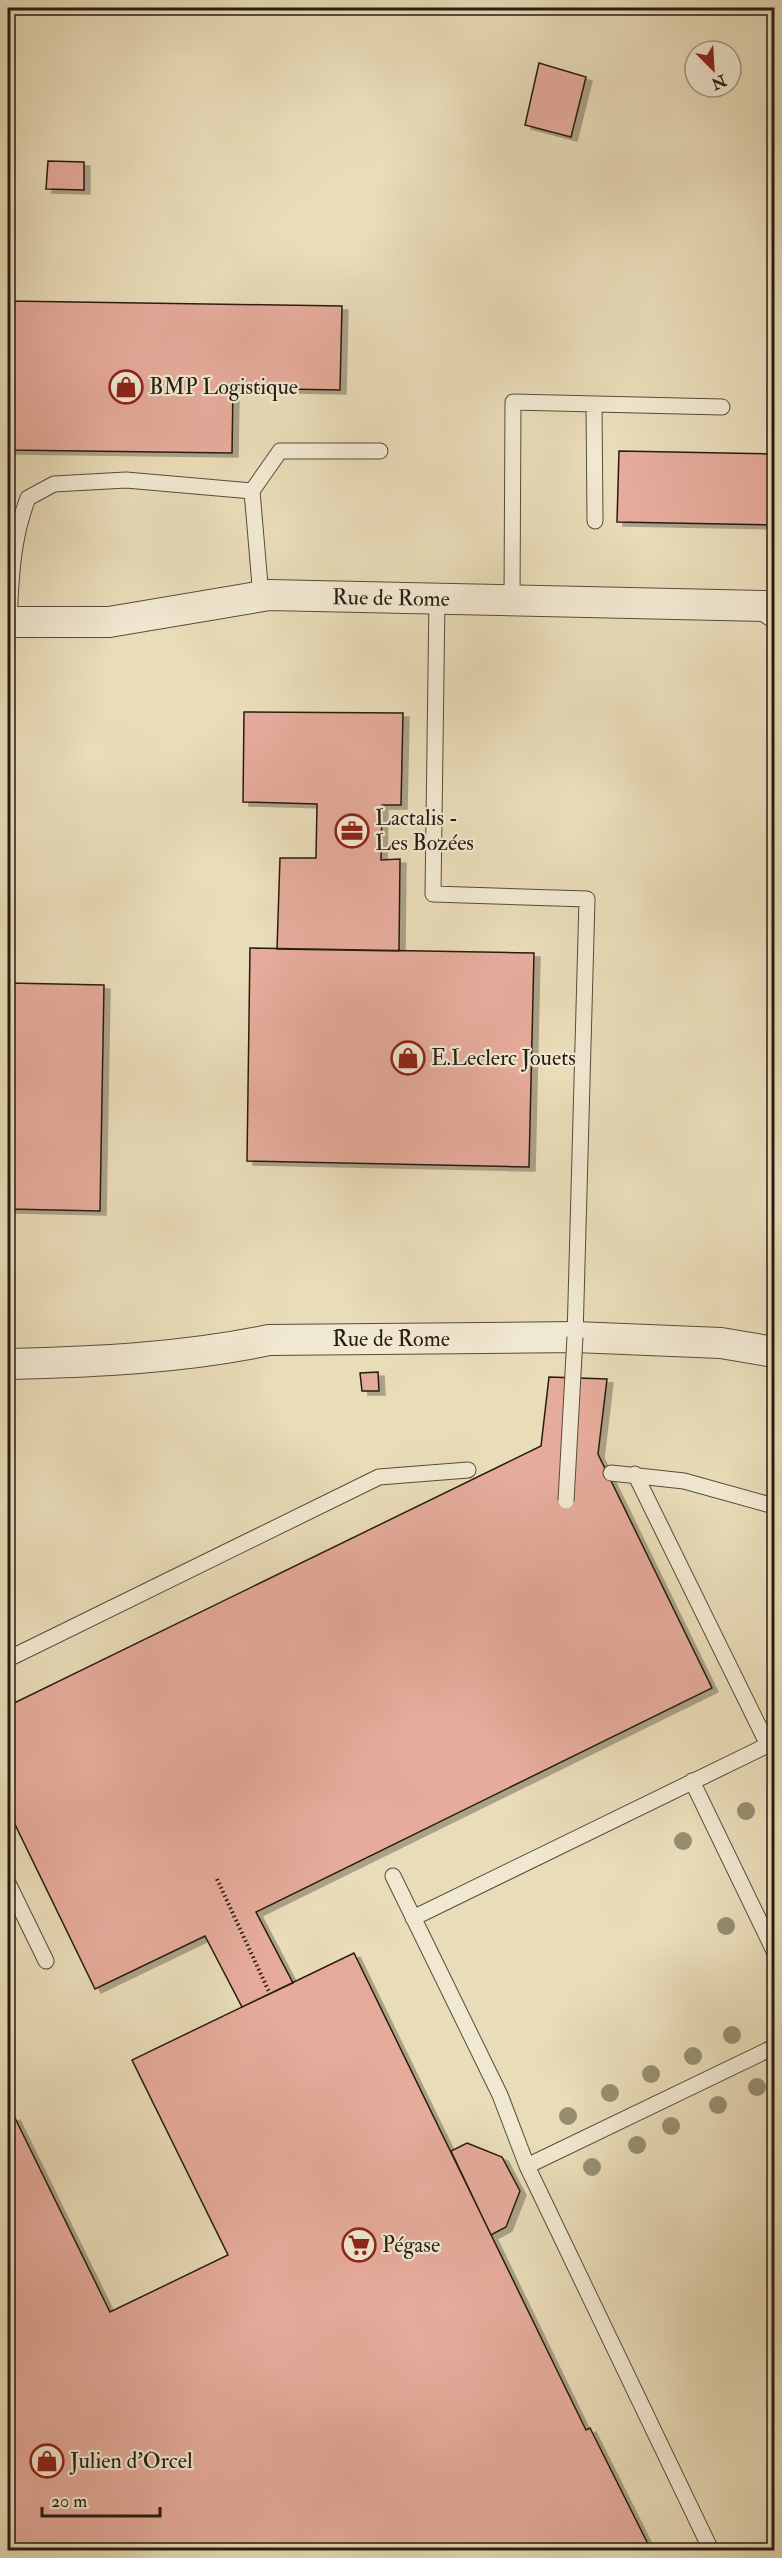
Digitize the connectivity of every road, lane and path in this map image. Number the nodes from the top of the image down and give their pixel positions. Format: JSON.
{"nodes":[{"id":1,"x":594,"y":404,"type":"junction"},
{"id":2,"x":722,"y":407,"type":"dead end"},
{"id":3,"x":380,"y":451,"type":"dead end"},
{"id":4,"x":252,"y":491,"type":"junction"},
{"id":5,"x":595,"y":521,"type":"dead end"},
{"id":6,"x":261,"y":597,"type":"junction"},
{"id":7,"x":436,"y":599,"type":"junction"},
{"id":8,"x":512,"y":601,"type":"junction"},
{"id":9,"x":774,"y":612,"type":"edge"},
{"id":10,"x":8,"y":622,"type":"edge"},
{"id":11,"x":575,"y":1337,"type":"junction"},
{"id":12,"x":774,"y":1352,"type":"edge"},
{"id":13,"x":8,"y":1364,"type":"edge"},
{"id":14,"x":468,"y":1470,"type":"dead end"},
{"id":15,"x":611,"y":1473,"type":"dead end"},
{"id":16,"x":635,"y":1474,"type":"junction"},
{"id":17,"x":566,"y":1501,"type":"dead end"},
{"id":18,"x":774,"y":1506,"type":"edge"},
{"id":19,"x":8,"y":1659,"type":"edge"},
{"id":20,"x":771,"y":1743,"type":"edge"},
{"id":21,"x":692,"y":1781,"type":"junction"},
{"id":22,"x":393,"y":1876,"type":"dead end"},
{"id":23,"x":217,"y":1879,"type":"dead end"},
{"id":24,"x":8,"y":1883,"type":"edge"},
{"id":25,"x":413,"y":1918,"type":"junction"},
{"id":26,"x":774,"y":1951,"type":"edge"},
{"id":27,"x":46,"y":1961,"type":"dead end"},
{"id":28,"x":270,"y":1994,"type":"dead end"},
{"id":29,"x":774,"y":2047,"type":"edge"},
{"id":30,"x":526,"y":2166,"type":"junction"},
{"id":31,"x":711,"y":2550,"type":"edge"}],
"edges":[{"from":1,"to":2,"type":"lane"},
{"from":1,"to":5,"type":"lane"},
{"from":1,"to":8,"type":"lane"},
{"from":3,"to":4,"type":"lane"},
{"from":4,"to":6,"type":"lane"},
{"from":4,"to":10,"type":"lane"},
{"from":6,"to":7,"type":"street","name":"Rue de Rome"},
{"from":6,"to":10,"type":"street","name":"Rue de Rome"},
{"from":7,"to":8,"type":"street","name":"Rue de Rome"},
{"from":7,"to":11,"type":"lane"},
{"from":8,"to":9,"type":"street","name":"Rue de Rome"},
{"from":11,"to":12,"type":"street","name":"Rue de Rome"},
{"from":11,"to":13,"type":"street","name":"Rue de Rome"},
{"from":11,"to":17,"type":"lane","bridge":true},
{"from":14,"to":19,"type":"lane"},
{"from":15,"to":16,"type":"lane"},
{"from":16,"to":18,"type":"lane"},
{"from":16,"to":20,"type":"lane"},
{"from":20,"to":21,"type":"lane"},
{"from":21,"to":25,"type":"lane"},
{"from":21,"to":26,"type":"lane"},
{"from":22,"to":25,"type":"lane"},
{"from":23,"to":28,"type":"path"},
{"from":24,"to":27,"type":"lane"},
{"from":25,"to":30,"type":"lane"},
{"from":29,"to":30,"type":"lane"},
{"from":30,"to":31,"type":"lane"}]}
